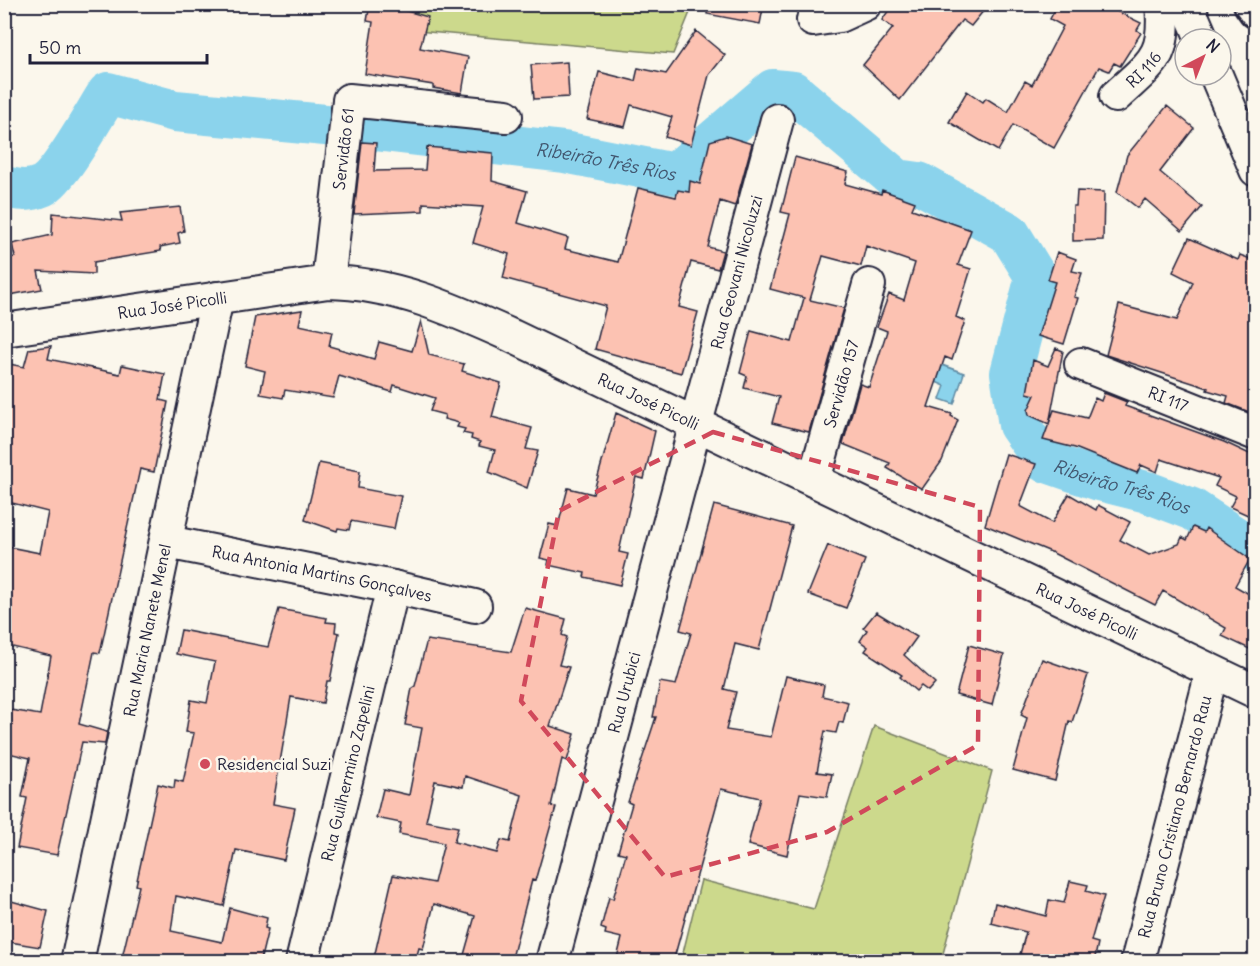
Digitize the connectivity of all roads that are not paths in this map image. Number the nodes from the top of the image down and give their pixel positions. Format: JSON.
{"nodes":[{"id":1,"x":865,"y":4,"type":"edge"},
{"id":2,"x":1162,"y":4,"type":"edge"},
{"id":3,"x":1187,"y":4,"type":"edge"},
{"id":4,"x":1251,"y":4,"type":"edge"},
{"id":5,"x":1256,"y":11,"type":"edge"},
{"id":6,"x":813,"y":20,"type":"dead end"},
{"id":7,"x":1197,"y":27,"type":"edge"},
{"id":8,"x":1221,"y":87,"type":"edge"},
{"id":9,"x":1116,"y":96,"type":"dead end"},
{"id":10,"x":506,"y":116,"type":"dead end"},
{"id":11,"x":777,"y":120,"type":"dead end"},
{"id":12,"x":1256,"y":170,"type":"edge"},
{"id":13,"x":328,"y":282,"type":"junction"},
{"id":14,"x":869,"y":285,"type":"dead end"},
{"id":15,"x":217,"y":298,"type":"junction"},
{"id":16,"x":4,"y":330,"type":"edge"},
{"id":17,"x":1081,"y":364,"type":"dead end"},
{"id":18,"x":698,"y":425,"type":"junction"},
{"id":19,"x":1256,"y":434,"type":"edge"},
{"id":20,"x":814,"y":480,"type":"junction"},
{"id":21,"x":167,"y":542,"type":"junction"},
{"id":22,"x":393,"y":587,"type":"junction"},
{"id":23,"x":475,"y":606,"type":"dead end"},
{"id":24,"x":1212,"y":672,"type":"junction"},
{"id":25,"x":1256,"y":692,"type":"edge"},
{"id":26,"x":78,"y":962,"type":"edge"},
{"id":27,"x":302,"y":962,"type":"edge"},
{"id":28,"x":552,"y":962,"type":"edge"},
{"id":29,"x":1137,"y":962,"type":"edge"}],
"edges":[{"from":1,"to":6,"type":"street"},
{"from":2,"to":9,"type":"street","name":"RI 116"},
{"from":3,"to":7,"type":"street"},
{"from":4,"to":5,"type":"highway"},
{"from":8,"to":12,"type":"street"},
{"from":10,"to":13,"type":"street","name":"Servidão 61"},
{"from":11,"to":18,"type":"street","name":"Rua Geovani Nicoluzzi"},
{"from":13,"to":15,"type":"street","name":"Rua José Picolli"},
{"from":13,"to":18,"type":"street","name":"Rua José Picolli"},
{"from":14,"to":20,"type":"street","name":"Servidão 157"},
{"from":15,"to":16,"type":"street","name":"Rua José Picolli"},
{"from":15,"to":21,"type":"street","name":"Rua Maria Nanete Menel"},
{"from":17,"to":19,"type":"street","name":"RI 117"},
{"from":18,"to":20,"type":"street","name":"Rua José Picolli"},
{"from":18,"to":28,"type":"street","name":"Rua Urubici"},
{"from":20,"to":24,"type":"street","name":"Rua José Picolli"},
{"from":21,"to":22,"type":"street","name":"Rua Antonia Martins Gonçalves"},
{"from":21,"to":26,"type":"street","name":"Rua Maria Nanete Menel"},
{"from":22,"to":23,"type":"street","name":"Rua Antonia Martins Gonçalves"},
{"from":22,"to":27,"type":"street","name":"Rua Guilhermino Zapelini"},
{"from":24,"to":25,"type":"street","name":"Rua José Picolli"},
{"from":24,"to":29,"type":"street","name":"Rua Bruno Cristiano Bernardo Rau"}]}
